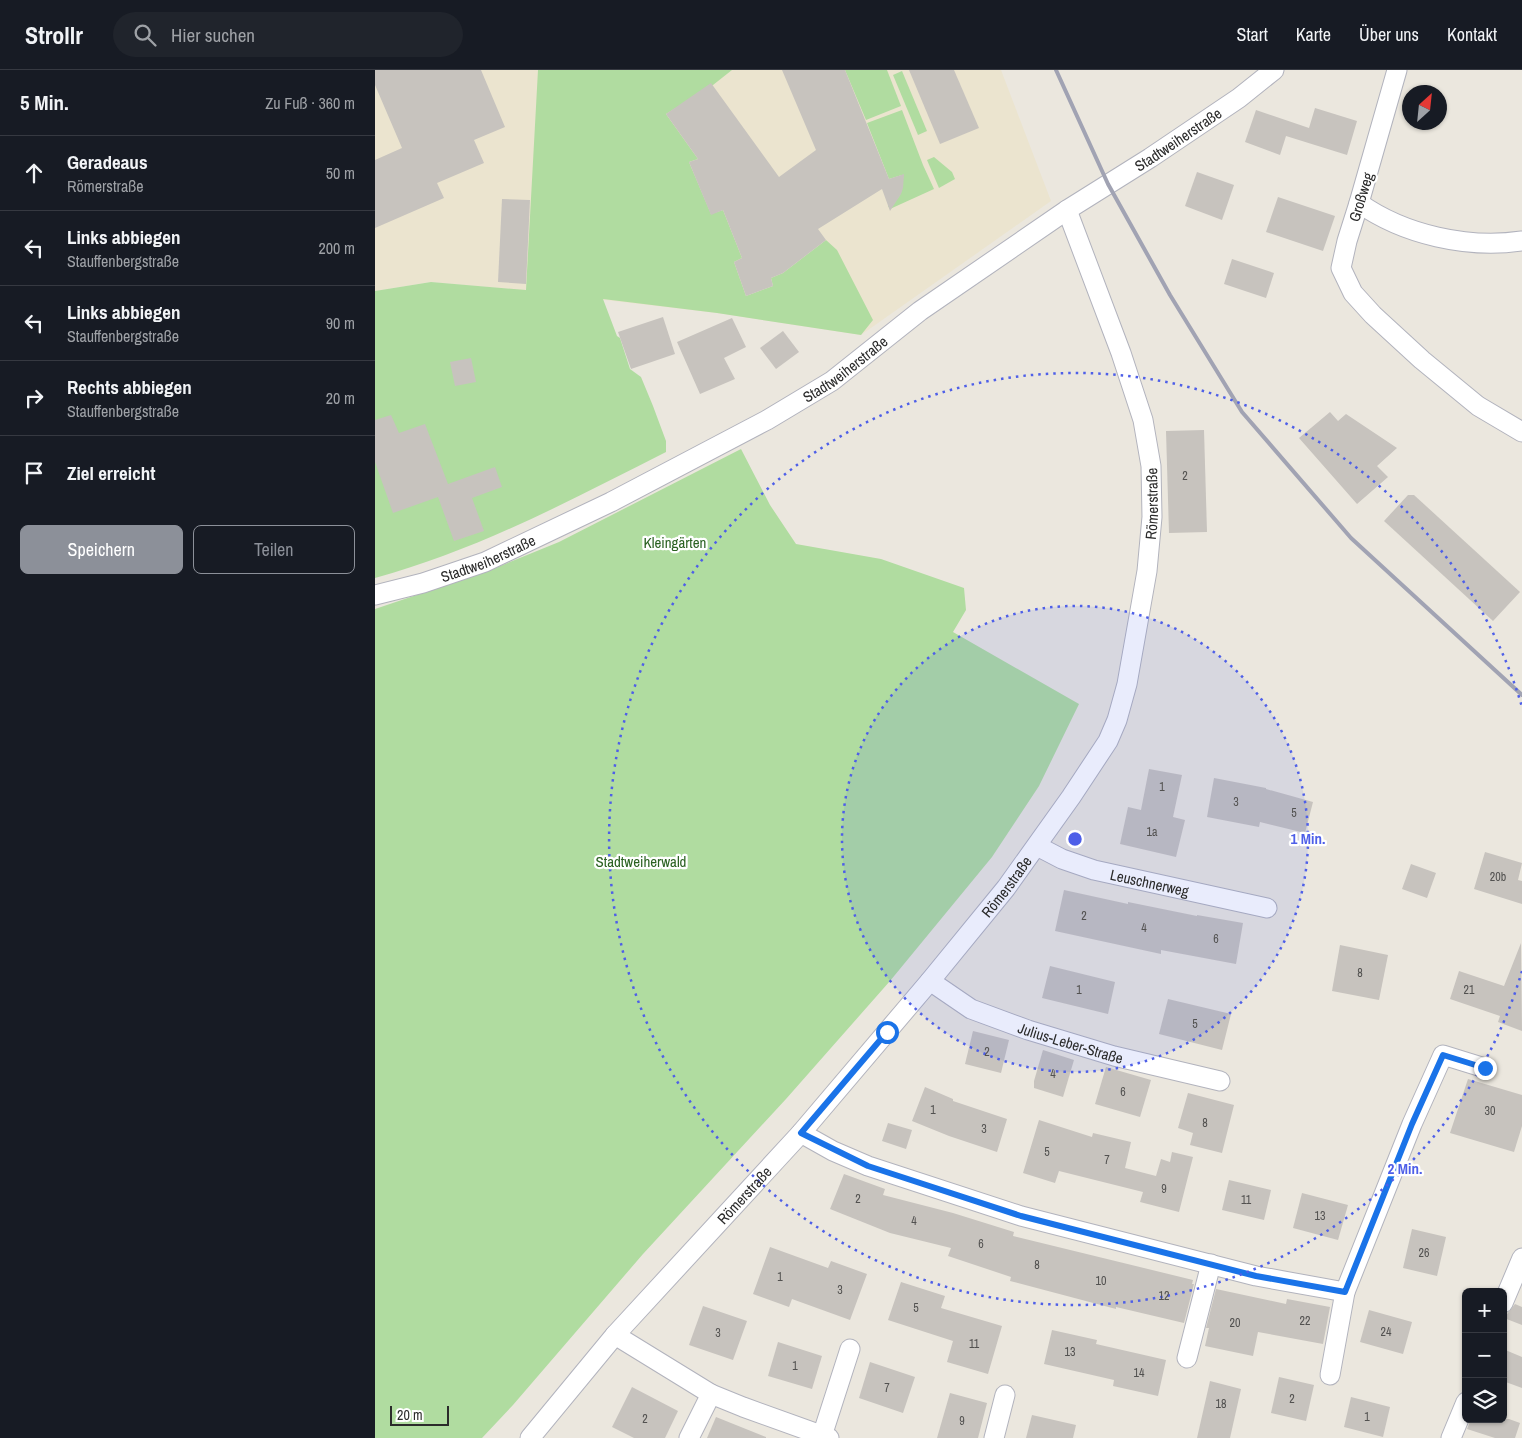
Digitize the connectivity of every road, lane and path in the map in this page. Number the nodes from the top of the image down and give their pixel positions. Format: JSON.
{"nodes":[{"id":1,"x":1275,"y":70,"type":"edge"},
{"id":2,"x":1397,"y":70,"type":"edge"},
{"id":3,"x":1359,"y":203,"type":"junction"},
{"id":4,"x":1067,"y":210,"type":"junction"},
{"id":5,"x":1522,"y":241,"type":"edge"},
{"id":6,"x":1522,"y":432,"type":"edge"},
{"id":7,"x":375,"y":596,"type":"edge"},
{"id":8,"x":1037,"y":846,"type":"junction"},
{"id":9,"x":1267,"y":908,"type":"dead end"},
{"id":10,"x":930,"y":981,"type":"junction"},
{"id":11,"x":1485,"y":1068,"type":"dead end"},
{"id":12,"x":1220,"y":1081,"type":"dead end"},
{"id":13,"x":801,"y":1133,"type":"junction"},
{"id":14,"x":1522,"y":1258,"type":"edge"},
{"id":15,"x":1211,"y":1264,"type":"junction"},
{"id":16,"x":1345,"y":1292,"type":"junction"},
{"id":17,"x":1507,"y":1294,"type":"edge"},
{"id":18,"x":615,"y":1335,"type":"junction"},
{"id":19,"x":850,"y":1349,"type":"dead end"},
{"id":20,"x":1187,"y":1358,"type":"dead end"},
{"id":21,"x":1330,"y":1375,"type":"dead end"},
{"id":22,"x":711,"y":1394,"type":"junction"},
{"id":23,"x":1005,"y":1395,"type":"dead end"},
{"id":24,"x":1462,"y":1412,"type":"edge"},
{"id":25,"x":825,"y":1437,"type":"edge"},
{"id":26,"x":530,"y":1438,"type":"edge"},
{"id":27,"x":689,"y":1438,"type":"edge"},
{"id":28,"x":994,"y":1438,"type":"edge"},
{"id":29,"x":1451,"y":1438,"type":"edge"}],
"edges":[{"from":1,"to":4,"type":"street","name":"Stadtweiherstraße"},
{"from":2,"to":3,"type":"street","name":"Großweg"},
{"from":3,"to":5,"type":"street"},
{"from":3,"to":6,"type":"street","name":"Großweg"},
{"from":4,"to":7,"type":"street","name":"Stadtweiherstraße"},
{"from":4,"to":8,"type":"street","name":"Römerstraße"},
{"from":8,"to":9,"type":"street","name":"Leuschnerweg"},
{"from":8,"to":10,"type":"street","name":"Römerstraße"},
{"from":10,"to":12,"type":"street","name":"Julius-Leber-Straße"},
{"from":10,"to":13,"type":"street","name":"Römerstraße"},
{"from":11,"to":16,"type":"street"},
{"from":13,"to":15,"type":"street"},
{"from":13,"to":18,"type":"street","name":"Römerstraße"},
{"from":14,"to":17,"type":"street"},
{"from":15,"to":16,"type":"street"},
{"from":15,"to":20,"type":"street"},
{"from":16,"to":21,"type":"street"},
{"from":18,"to":22,"type":"street"},
{"from":18,"to":26,"type":"street","name":"Römerstraße"},
{"from":19,"to":25,"type":"street"},
{"from":22,"to":25,"type":"street"},
{"from":22,"to":27,"type":"street"},
{"from":23,"to":28,"type":"street"},
{"from":24,"to":29,"type":"street"}]}
